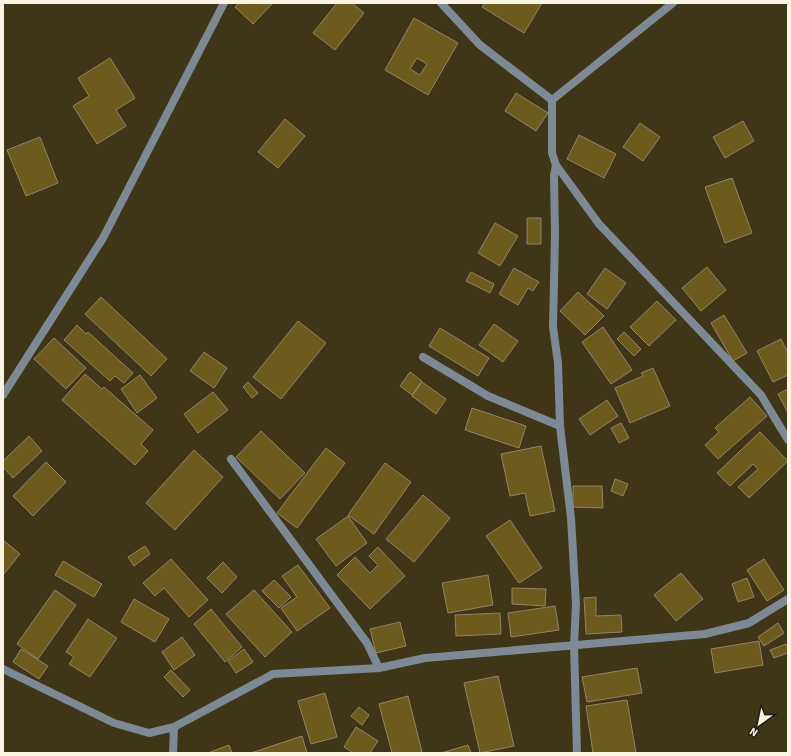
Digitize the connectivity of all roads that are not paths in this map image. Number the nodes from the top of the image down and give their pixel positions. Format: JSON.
{"nodes":[{"id":1,"x":224,"y":3,"type":"edge"},
{"id":2,"x":441,"y":3,"type":"edge"},
{"id":3,"x":673,"y":3,"type":"edge"},
{"id":4,"x":552,"y":100,"type":"junction"},
{"id":5,"x":556,"y":165,"type":"junction"},
{"id":6,"x":423,"y":357,"type":"dead end"},
{"id":7,"x":3,"y":395,"type":"edge"},
{"id":8,"x":560,"y":426,"type":"junction"},
{"id":9,"x":788,"y":440,"type":"edge"},
{"id":10,"x":231,"y":459,"type":"dead end"},
{"id":11,"x":788,"y":599,"type":"edge"},
{"id":12,"x":574,"y":645,"type":"junction"},
{"id":13,"x":379,"y":668,"type":"junction"},
{"id":14,"x":3,"y":669,"type":"edge"},
{"id":15,"x":174,"y":727,"type":"junction"},
{"id":16,"x":172,"y":753,"type":"edge"},
{"id":17,"x":577,"y":753,"type":"edge"}],
"edges":[{"from":1,"to":7,"type":"street"},
{"from":2,"to":4,"type":"street"},
{"from":3,"to":4,"type":"street"},
{"from":4,"to":5,"type":"street"},
{"from":5,"to":8,"type":"street"},
{"from":5,"to":9,"type":"street"},
{"from":6,"to":8,"type":"street"},
{"from":8,"to":12,"type":"street"},
{"from":10,"to":13,"type":"street"},
{"from":11,"to":12,"type":"street"},
{"from":12,"to":13,"type":"street"},
{"from":12,"to":17,"type":"street"},
{"from":13,"to":15,"type":"street"},
{"from":14,"to":15,"type":"street"},
{"from":15,"to":16,"type":"street"}]}
